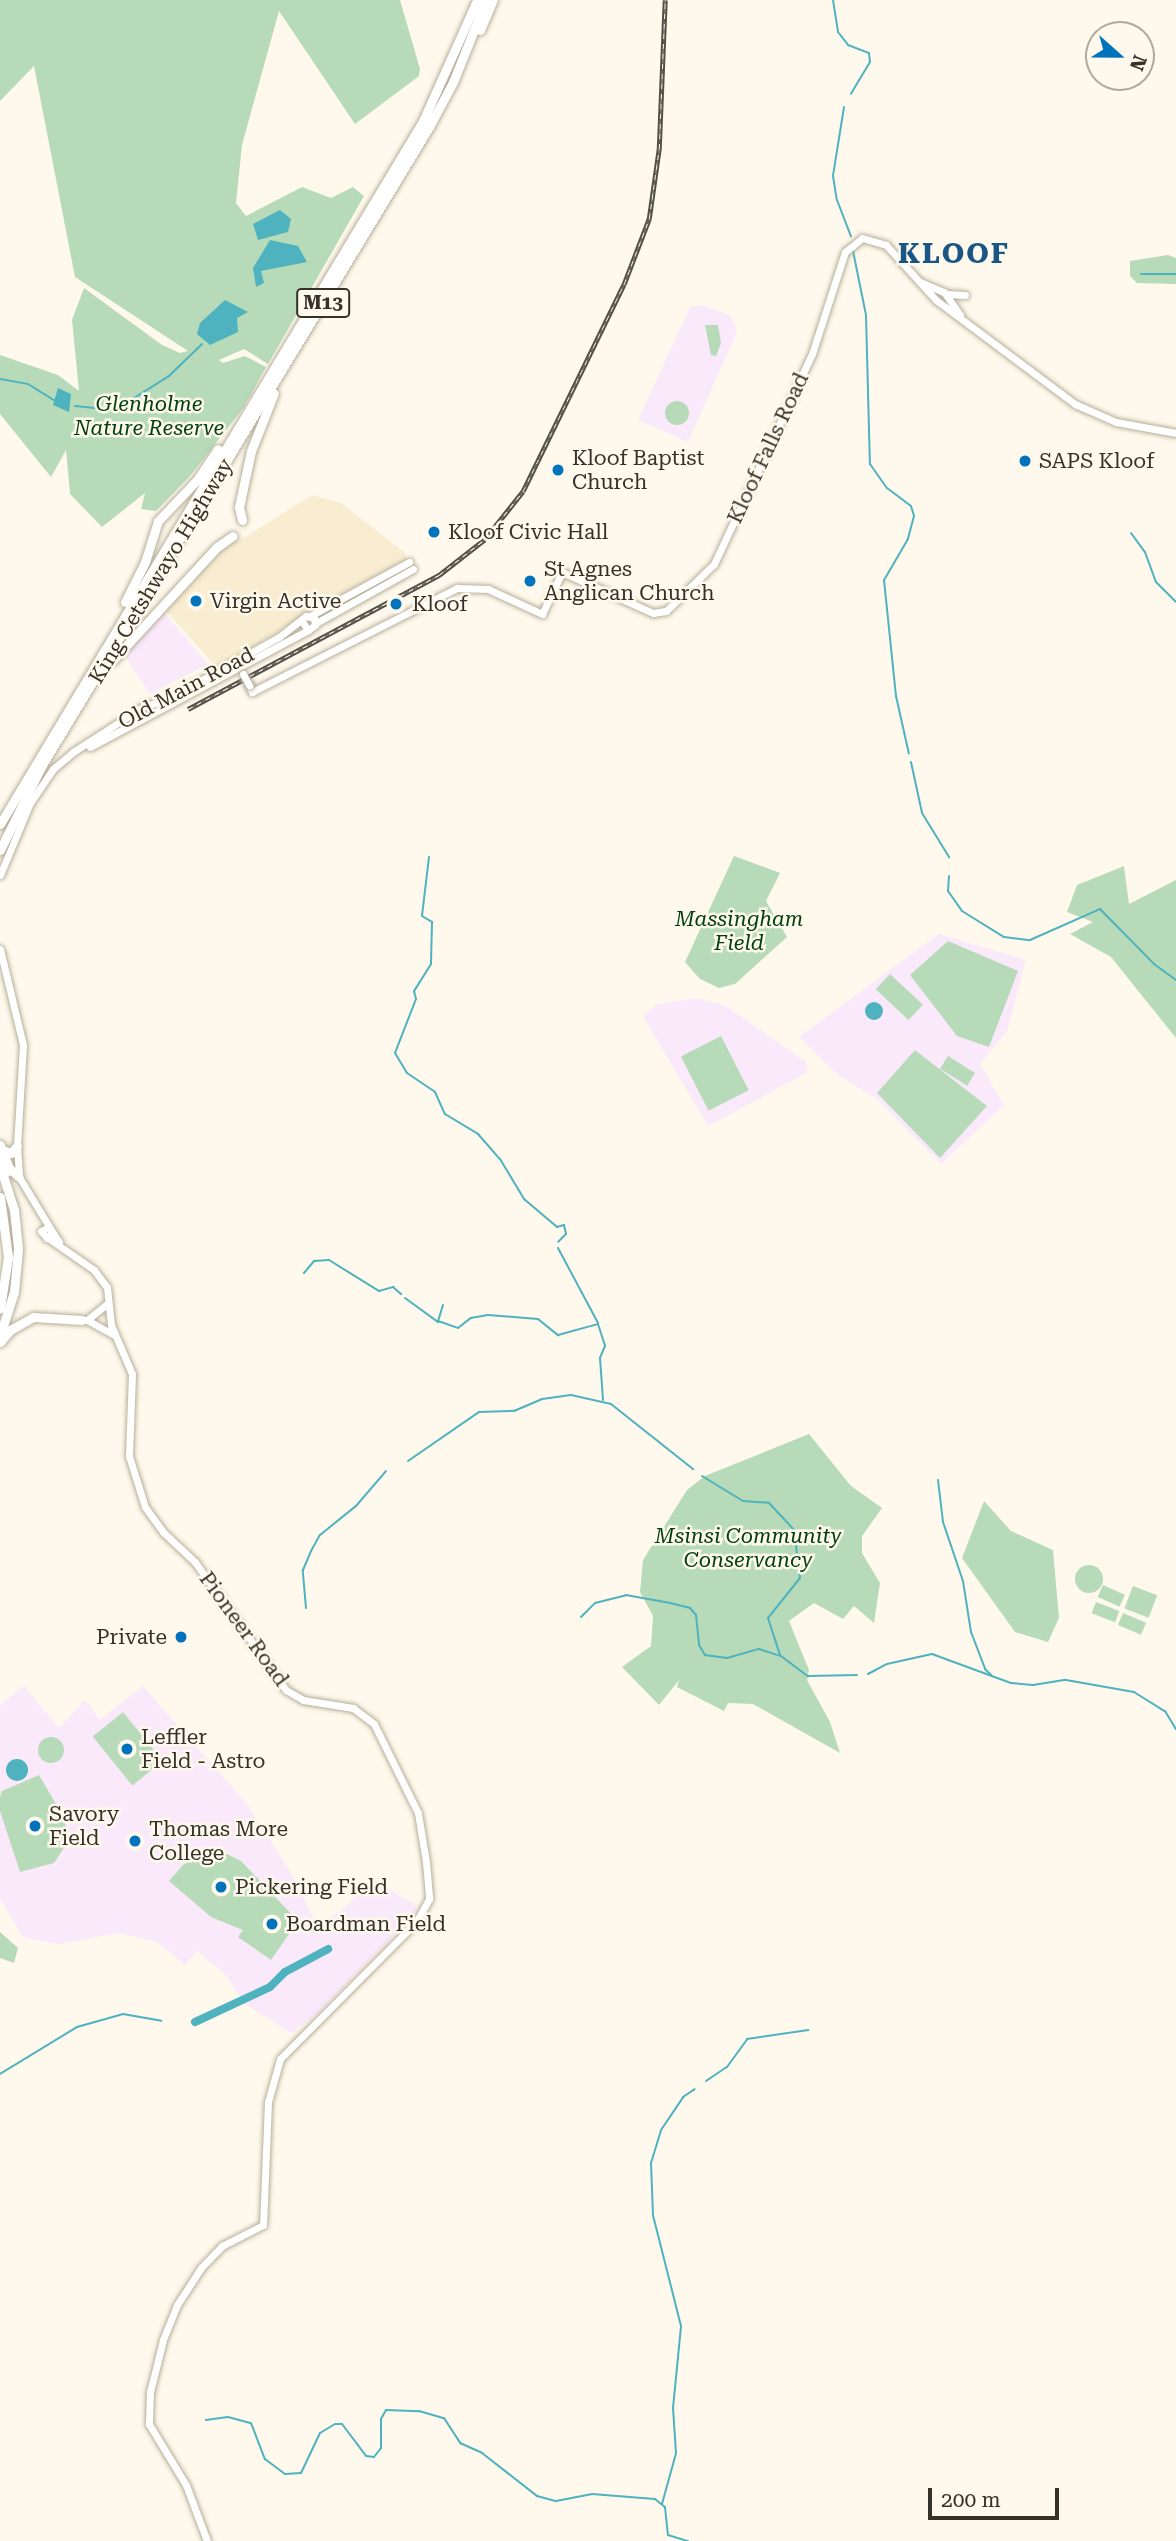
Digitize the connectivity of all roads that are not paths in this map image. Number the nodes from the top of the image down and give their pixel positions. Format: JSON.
{"nodes":[{"id":1,"x":477,"y":0,"type":"edge"},
{"id":2,"x":486,"y":0,"type":"edge"},
{"id":3,"x":494,"y":0,"type":"edge"},
{"id":4,"x":453,"y":82,"type":"junction"},
{"id":5,"x":919,"y":282,"type":"junction"},
{"id":6,"x":947,"y":294,"type":"junction"},
{"id":7,"x":965,"y":295,"type":"dead end"},
{"id":8,"x":964,"y":320,"type":"junction"},
{"id":9,"x":302,"y":338,"type":"junction"},
{"id":10,"x":251,"y":406,"type":"junction"},
{"id":11,"x":1176,"y":433,"type":"edge"},
{"id":12,"x":242,"y":520,"type":"dead end"},
{"id":13,"x":150,"y":523,"type":"dead end"},
{"id":14,"x":154,"y":536,"type":"junction"},
{"id":15,"x":233,"y":536,"type":"dead end"},
{"id":16,"x":411,"y":565,"type":"dead end"},
{"id":17,"x":547,"y":604,"type":"junction"},
{"id":18,"x":525,"y":606,"type":"junction"},
{"id":19,"x":313,"y":619,"type":"junction"},
{"id":20,"x":302,"y":621,"type":"junction"},
{"id":21,"x":308,"y":630,"type":"junction"},
{"id":22,"x":105,"y":644,"type":"junction"},
{"id":23,"x":247,"y":664,"type":"junction"},
{"id":24,"x":233,"y":671,"type":"junction"},
{"id":25,"x":243,"y":674,"type":"junction"},
{"id":26,"x":96,"y":678,"type":"junction"},
{"id":27,"x":139,"y":709,"type":"junction"},
{"id":28,"x":125,"y":717,"type":"junction"},
{"id":29,"x":146,"y":718,"type":"junction"},
{"id":30,"x":135,"y":724,"type":"junction"},
{"id":31,"x":70,"y":756,"type":"junction"},
{"id":32,"x":0,"y":824,"type":"edge"},
{"id":33,"x":0,"y":850,"type":"edge"},
{"id":34,"x":0,"y":875,"type":"edge"},
{"id":35,"x":0,"y":949,"type":"edge"},
{"id":36,"x":17,"y":1146,"type":"junction"},
{"id":37,"x":1,"y":1149,"type":"edge"},
{"id":38,"x":0,"y":1166,"type":"edge"},
{"id":39,"x":19,"y":1177,"type":"junction"},
{"id":40,"x":0,"y":1197,"type":"edge"},
{"id":41,"x":18,"y":1236,"type":"junction"},
{"id":42,"x":108,"y":1303,"type":"junction"},
{"id":43,"x":0,"y":1308,"type":"edge"},
{"id":44,"x":85,"y":1320,"type":"junction"},
{"id":45,"x":110,"y":1320,"type":"junction"},
{"id":46,"x":0,"y":1335,"type":"edge"},
{"id":47,"x":116,"y":1338,"type":"junction"},
{"id":48,"x":0,"y":1342,"type":"edge"},
{"id":49,"x":207,"y":2541,"type":"edge"}],
"edges":[{"from":1,"to":10,"type":"highway","name":"King Cetshwayo Highway","number":"M13"},
{"from":2,"to":4,"type":"highway","name":"King Cetshwayo Highway","number":"M13"},
{"from":3,"to":4,"type":"highway"},
{"from":4,"to":9,"type":"highway","name":"King Cetshwayo Highway","number":"M13"},
{"from":5,"to":6,"type":"main road","name":"Kloof Falls Road"},
{"from":5,"to":8,"type":"main road","name":"Kloof Falls Road"},
{"from":5,"to":17,"type":"main road","name":"Kloof Falls Road"},
{"from":6,"to":7,"type":"main road"},
{"from":6,"to":8,"type":"main road","name":"Kloof Falls Road"},
{"from":8,"to":11,"type":"main road","name":"Kloof Falls Road"},
{"from":9,"to":12,"type":"highway"},
{"from":9,"to":26,"type":"highway","name":"King Cetshwayo Highway","number":"M13"},
{"from":10,"to":14,"type":"highway"},
{"from":10,"to":22,"type":"highway","name":"King Cetshwayo Highway","number":"M13"},
{"from":13,"to":14,"type":"highway"},
{"from":14,"to":22,"type":"highway"},
{"from":15,"to":26,"type":"highway"},
{"from":16,"to":19,"type":"main road"},
{"from":17,"to":18,"type":"main road"},
{"from":17,"to":18,"type":"main road"},
{"from":18,"to":25,"type":"main road","bridge":true},
{"from":19,"to":20,"type":"main road","name":"Old Main Road"},
{"from":19,"to":21,"type":"main road","name":"Old Main Road"},
{"from":20,"to":21,"type":"main road"},
{"from":20,"to":27,"type":"main road","name":"Old Main Road"},
{"from":21,"to":23,"type":"main road","name":"Old Main Road"},
{"from":22,"to":32,"type":"highway","name":"King Cetshwayo Highway","number":"M13"},
{"from":23,"to":24,"type":"main road","name":"Old Main Road"},
{"from":23,"to":25,"type":"main road"},
{"from":24,"to":25,"type":"main road","bridge":true},
{"from":24,"to":29,"type":"main road","name":"Old Main Road"},
{"from":26,"to":33,"type":"highway","name":"King Cetshwayo Highway","number":"M13"},
{"from":27,"to":28,"type":"main road","name":"Old Main Road"},
{"from":27,"to":29,"type":"main road"},
{"from":28,"to":30,"type":"main road"},
{"from":28,"to":31,"type":"main road","name":"Old Main Road"},
{"from":29,"to":30,"type":"main road","name":"Old Main Road"},
{"from":30,"to":31,"type":"main road","name":"Old Main Road"},
{"from":31,"to":34,"type":"main road","name":"Old Main Road"},
{"from":35,"to":36,"type":"main road"},
{"from":36,"to":37,"type":"highway"},
{"from":36,"to":39,"type":"main road"},
{"from":37,"to":39,"type":"highway"},
{"from":37,"to":41,"type":"highway"},
{"from":38,"to":41,"type":"highway"},
{"from":39,"to":42,"type":"main road"},
{"from":40,"to":43,"type":"highway"},
{"from":41,"to":46,"type":"highway"},
{"from":42,"to":44,"type":"main road"},
{"from":42,"to":45,"type":"main road","name":"Pioneer Road"},
{"from":44,"to":45,"type":"main road"},
{"from":44,"to":47,"type":"main road"},
{"from":44,"to":48,"type":"highway"},
{"from":45,"to":47,"type":"main road","name":"Pioneer Road"},
{"from":47,"to":49,"type":"main road","name":"Pioneer Road"}]}
